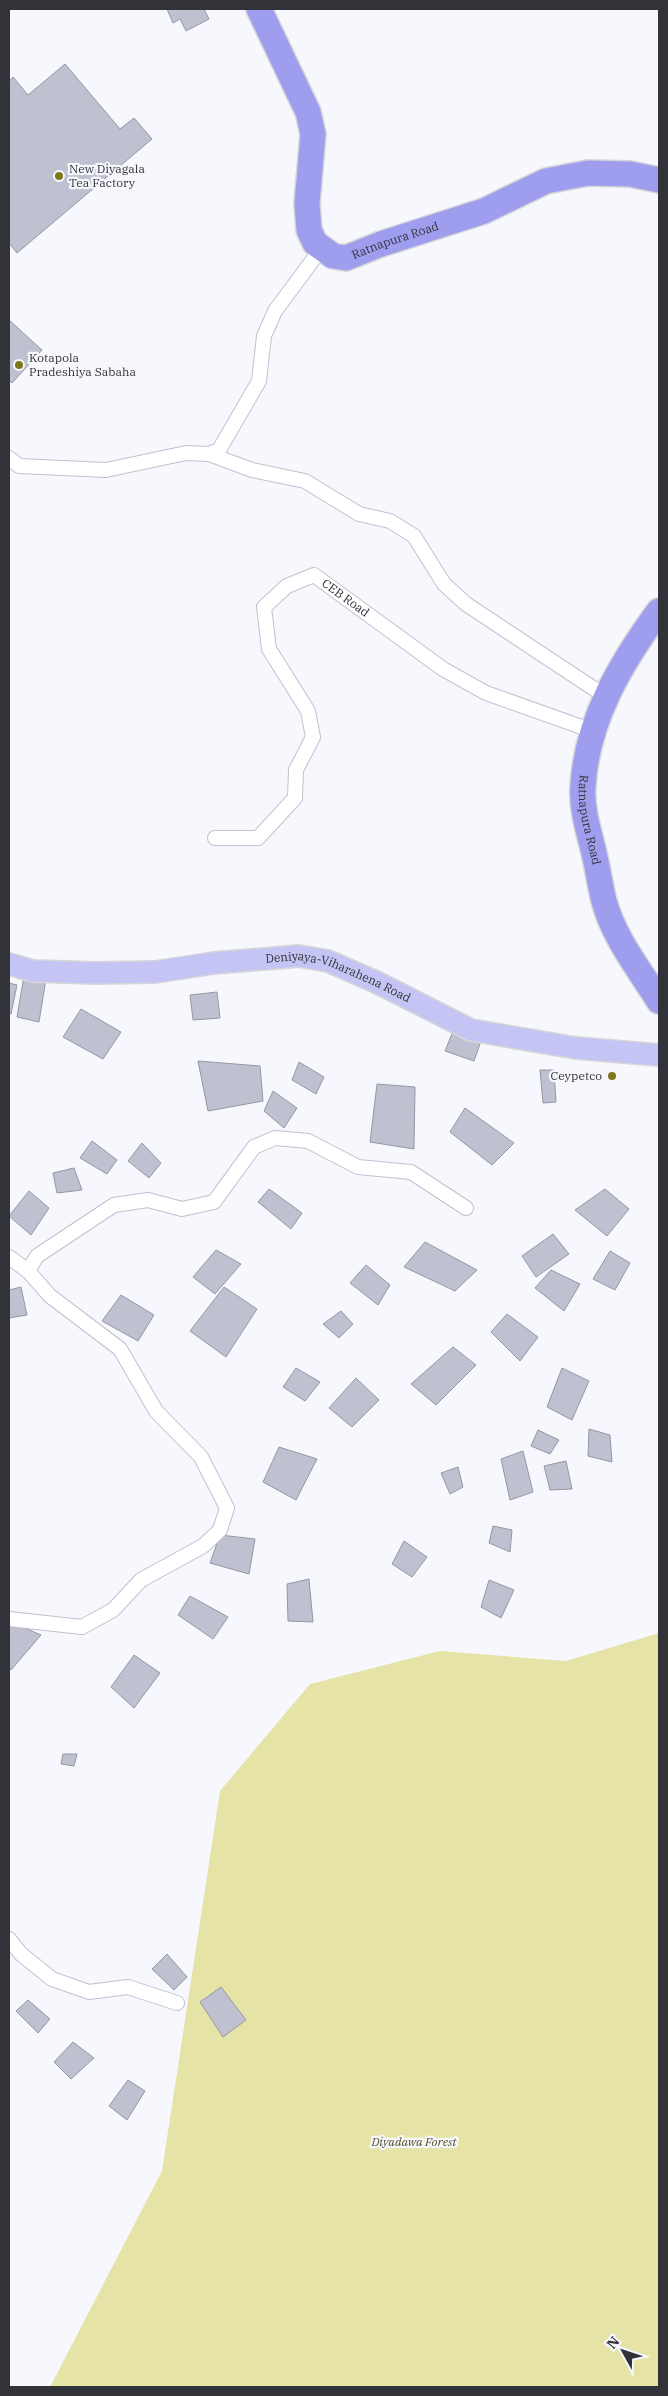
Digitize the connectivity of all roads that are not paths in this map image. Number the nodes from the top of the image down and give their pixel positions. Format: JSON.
{"nodes":[{"id":1,"x":259,"y":9,"type":"edge"},
{"id":2,"x":659,"y":180,"type":"edge"},
{"id":3,"x":321,"y":249,"type":"junction"},
{"id":4,"x":209,"y":454,"type":"junction"},
{"id":5,"x":9,"y":458,"type":"edge"},
{"id":6,"x":659,"y":611,"type":"edge"},
{"id":7,"x":605,"y":696,"type":"junction"},
{"id":8,"x":593,"y":731,"type":"junction"},
{"id":9,"x":215,"y":838,"type":"dead end"},
{"id":10,"x":9,"y":964,"type":"edge"},
{"id":11,"x":659,"y":1001,"type":"edge"},
{"id":12,"x":659,"y":1055,"type":"edge"},
{"id":13,"x":466,"y":1208,"type":"dead end"},
{"id":14,"x":9,"y":1257,"type":"edge"},
{"id":15,"x":28,"y":1271,"type":"junction"},
{"id":16,"x":9,"y":1619,"type":"edge"},
{"id":17,"x":9,"y":1939,"type":"edge"},
{"id":18,"x":176,"y":2003,"type":"dead end"}],
"edges":[{"from":1,"to":3,"type":"highway"},
{"from":2,"to":3,"type":"highway","name":"Ratnapura Road"},
{"from":3,"to":4,"type":"street"},
{"from":4,"to":5,"type":"street"},
{"from":4,"to":7,"type":"street"},
{"from":6,"to":7,"type":"highway","name":"Ratnapura Road"},
{"from":7,"to":8,"type":"highway","name":"Ratnapura Road"},
{"from":8,"to":9,"type":"street","name":"CEB Road"},
{"from":8,"to":11,"type":"highway","name":"Ratnapura Road"},
{"from":10,"to":12,"type":"main road","name":"Deniyaya-Viharahena Road"},
{"from":13,"to":15,"type":"street"},
{"from":14,"to":15,"type":"street"},
{"from":15,"to":16,"type":"street"},
{"from":17,"to":18,"type":"street"}]}
